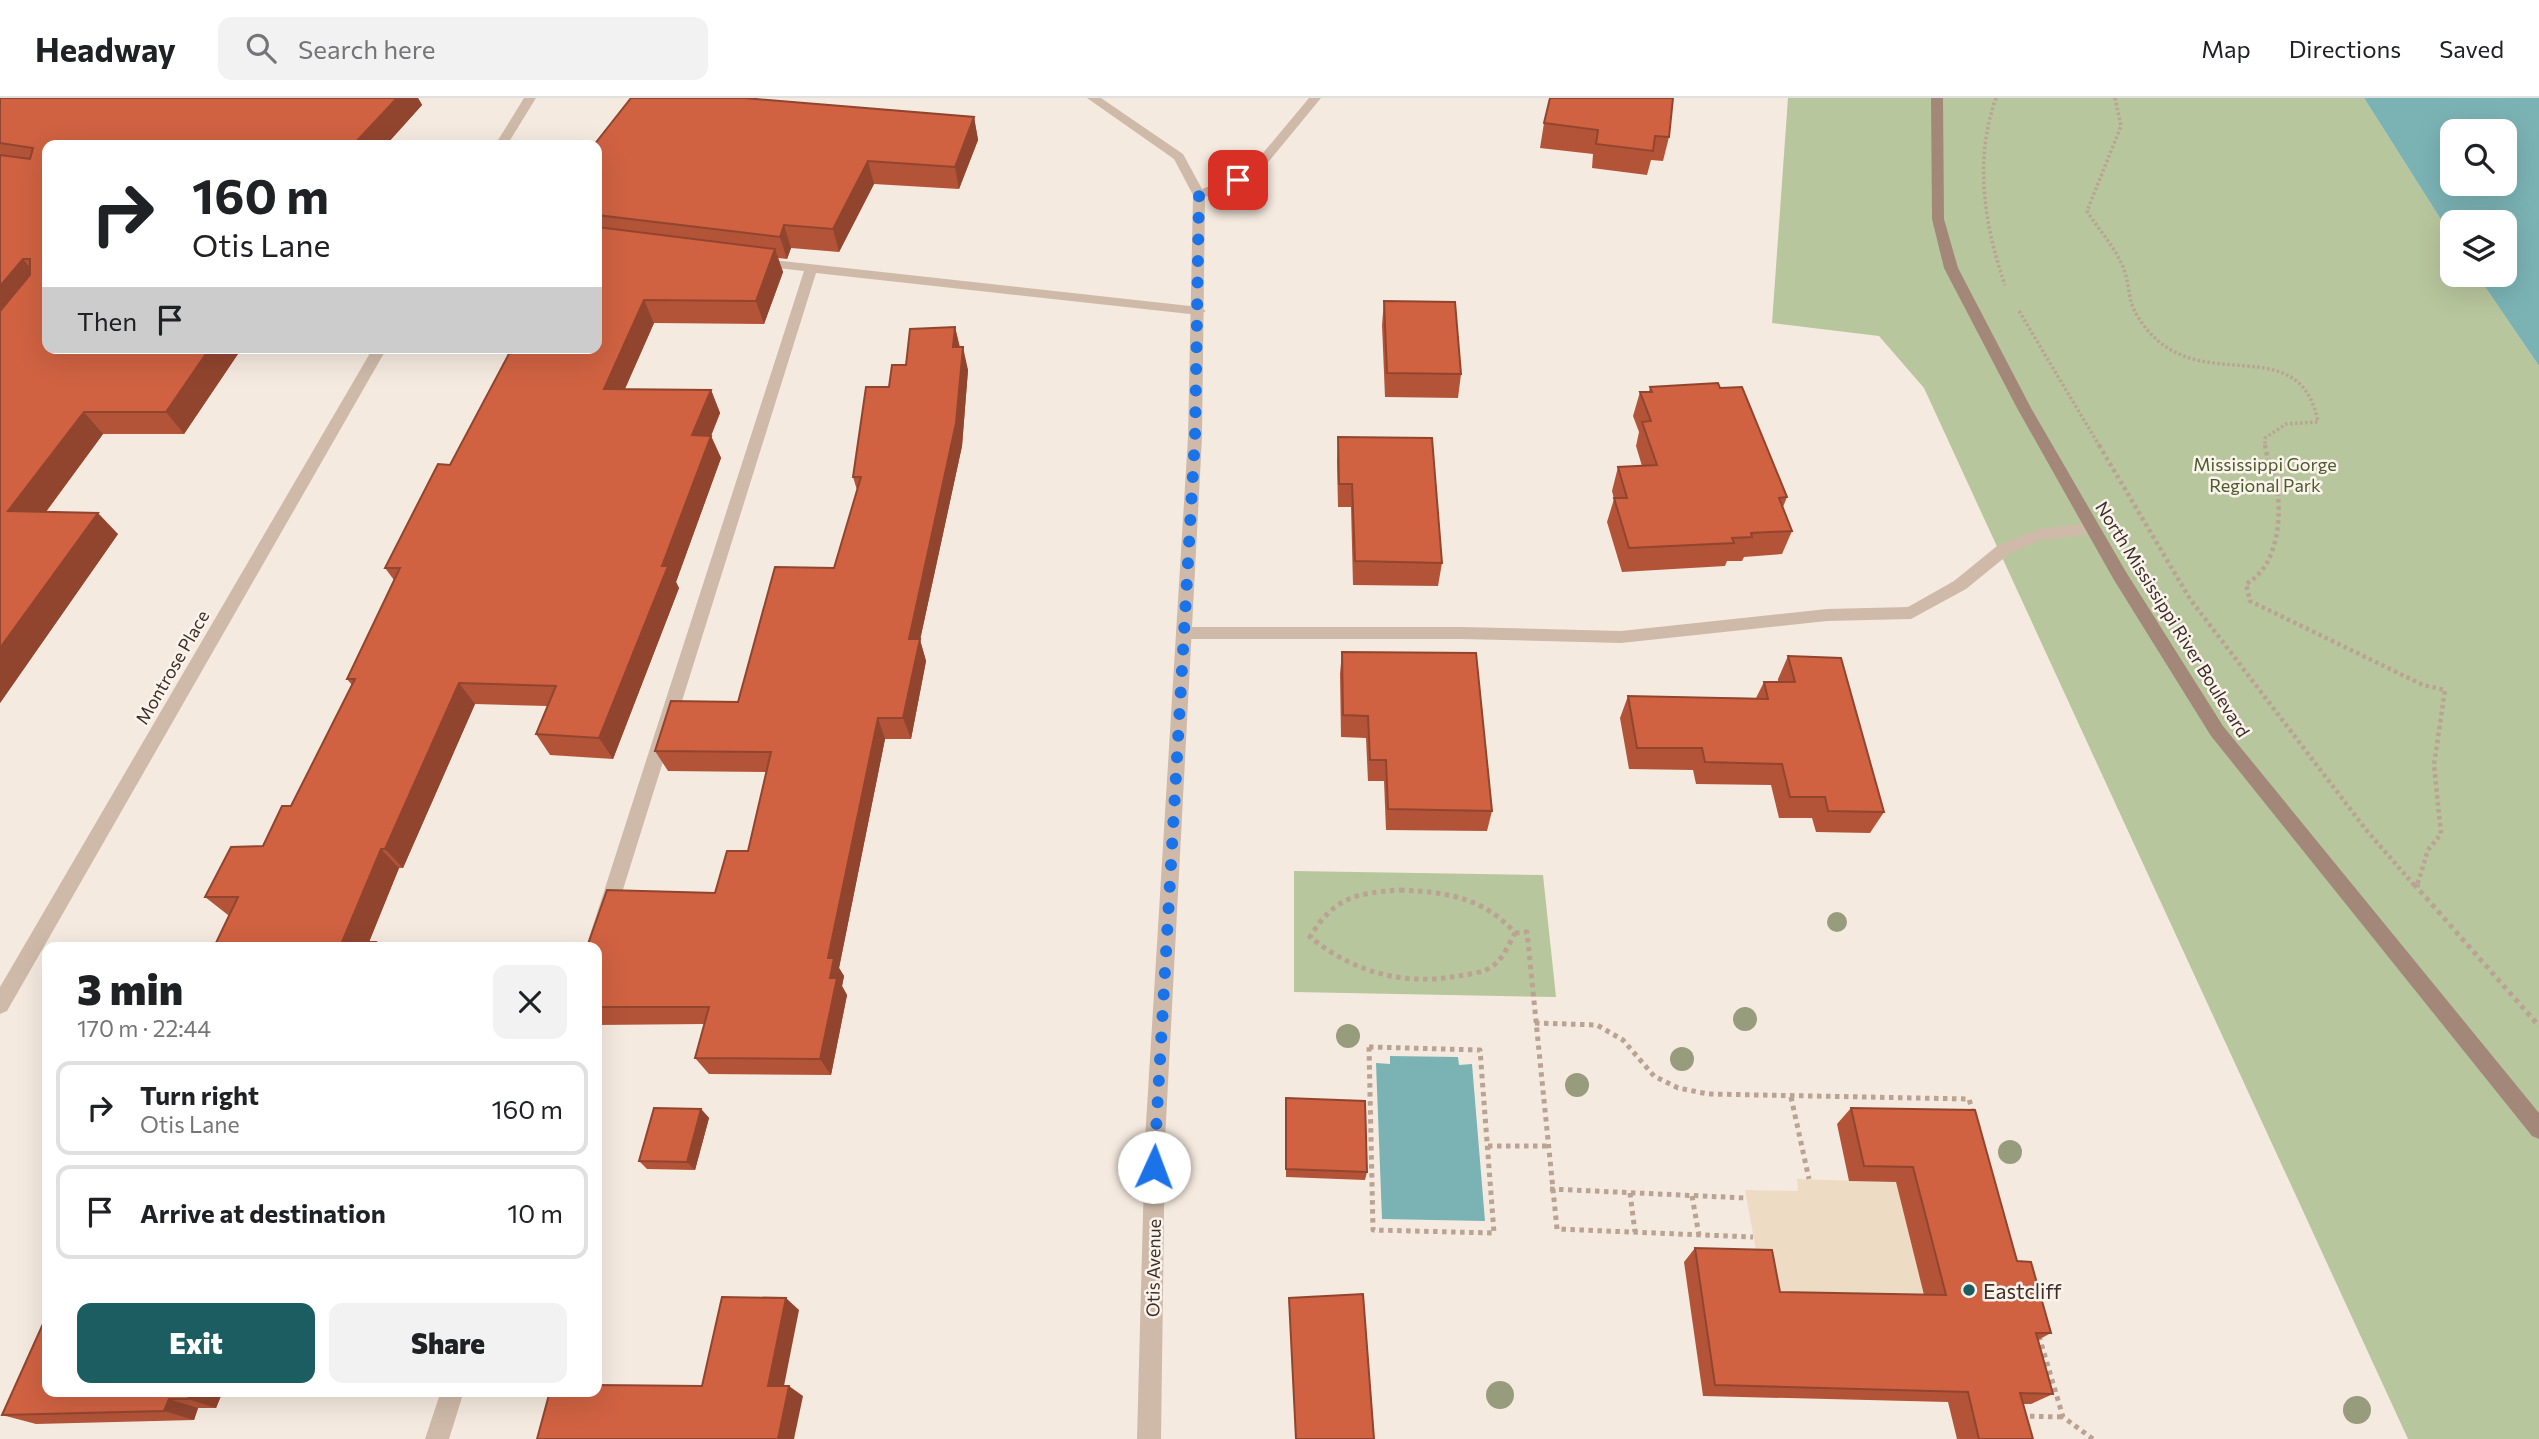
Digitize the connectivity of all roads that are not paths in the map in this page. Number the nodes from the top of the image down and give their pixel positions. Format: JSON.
{"nodes":[{"id":1,"x":530,"y":98,"type":"edge"},
{"id":2,"x":1093,"y":98,"type":"edge"},
{"id":3,"x":1315,"y":98,"type":"edge"},
{"id":4,"x":1937,"y":98,"type":"edge"},
{"id":5,"x":504,"y":140,"type":"edge"},
{"id":6,"x":1199,"y":195,"type":"junction"},
{"id":7,"x":744,"y":261,"type":"edge"},
{"id":8,"x":811,"y":270,"type":"junction"},
{"id":9,"x":1199,"y":311,"type":"junction"},
{"id":10,"x":377,"y":354,"type":"edge"},
{"id":11,"x":2093,"y":529,"type":"junction"},
{"id":12,"x":1184,"y":634,"type":"junction"},
{"id":13,"x":597,"y":942,"type":"edge"},
{"id":14,"x":0,"y":1005,"type":"edge"},
{"id":15,"x":2539,"y":1129,"type":"edge"},
{"id":16,"x":451,"y":1397,"type":"edge"},
{"id":17,"x":438,"y":1439,"type":"edge"},
{"id":18,"x":1149,"y":1439,"type":"edge"}],
"edges":[{"from":1,"to":5,"type":"street"},
{"from":2,"to":6,"type":"street","name":"Otis Avenue"},
{"from":3,"to":6,"type":"street"},
{"from":4,"to":11,"type":"street","name":"North Mississippi River Boulevard"},
{"from":6,"to":9,"type":"street","name":"Otis Avenue"},
{"from":7,"to":8,"type":"street"},
{"from":8,"to":9,"type":"street"},
{"from":8,"to":13,"type":"street"},
{"from":9,"to":12,"type":"street","name":"Otis Avenue"},
{"from":10,"to":14,"type":"street","name":"Montrose Place"},
{"from":11,"to":12,"type":"street"},
{"from":11,"to":15,"type":"street","name":"North Mississippi River Boulevard"},
{"from":12,"to":18,"type":"street","name":"Otis Avenue"},
{"from":16,"to":17,"type":"street"}]}
